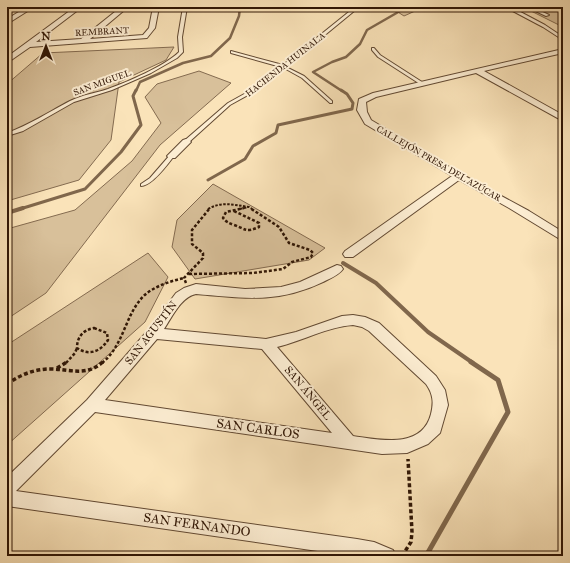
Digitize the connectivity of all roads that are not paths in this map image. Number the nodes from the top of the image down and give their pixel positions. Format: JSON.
{"nodes":[{"id":1,"x":19,"y":7,"type":"edge"},
{"id":2,"x":31,"y":7,"type":"edge"},
{"id":3,"x":79,"y":7,"type":"edge"},
{"id":4,"x":125,"y":7,"type":"edge"},
{"id":5,"x":156,"y":7,"type":"edge"},
{"id":6,"x":185,"y":7,"type":"edge"},
{"id":7,"x":278,"y":7,"type":"edge"},
{"id":8,"x":310,"y":7,"type":"edge"},
{"id":9,"x":356,"y":7,"type":"edge"},
{"id":10,"x":529,"y":7,"type":"edge"},
{"id":11,"x":510,"y":8,"type":"edge"},
{"id":12,"x":547,"y":15,"type":"dead end"},
{"id":13,"x":7,"y":16,"type":"edge"},
{"id":14,"x":7,"y":22,"type":"edge"},
{"id":15,"x":563,"y":39,"type":"edge"},
{"id":16,"x":83,"y":41,"type":"junction"},
{"id":17,"x":28,"y":45,"type":"junction"},
{"id":18,"x":373,"y":49,"type":"dead end"},
{"id":19,"x":563,"y":51,"type":"edge"},
{"id":20,"x":232,"y":52,"type":"dead end"},
{"id":21,"x":7,"y":61,"type":"edge"},
{"id":22,"x":282,"y":66,"type":"junction"},
{"id":23,"x":476,"y":70,"type":"junction"},
{"id":24,"x":421,"y":83,"type":"junction"},
{"id":25,"x":332,"y":102,"type":"dead end"},
{"id":26,"x":563,"y":118,"type":"edge"},
{"id":27,"x":7,"y":135,"type":"edge"},
{"id":28,"x":186,"y":142,"type":"joint"},
{"id":29,"x":172,"y":156,"type":"joint"},
{"id":30,"x":460,"y":176,"type":"junction"},
{"id":31,"x":143,"y":185,"type":"dead end"},
{"id":32,"x":563,"y":237,"type":"edge"},
{"id":33,"x":349,"y":254,"type":"dead end"},
{"id":34,"x":337,"y":269,"type":"dead end"},
{"id":35,"x":154,"y":332,"type":"junction"},
{"id":36,"x":266,"y":344,"type":"junction"},
{"id":37,"x":92,"y":405,"type":"junction"},
{"id":38,"x":349,"y":442,"type":"junction"},
{"id":39,"x":7,"y":488,"type":"edge"},
{"id":40,"x":7,"y":498,"type":"edge"},
{"id":41,"x":387,"y":556,"type":"edge"}],
"edges":[{"from":1,"to":13,"type":"street"},
{"from":2,"to":14,"type":"street"},
{"from":3,"to":17,"type":"street"},
{"from":4,"to":16,"type":"street"},
{"from":5,"to":16,"type":"street","name":"REMBRANT"},
{"from":6,"to":27,"type":"lane","name":"SAN MIGUEL"},
{"from":7,"to":8,"type":"lane"},
{"from":9,"to":22,"type":"lane","name":"HACIENDA HUINALA"},
{"from":10,"to":12,"type":"lane"},
{"from":11,"to":15,"type":"lane"},
{"from":16,"to":17,"type":"street","name":"REMBRANT"},
{"from":17,"to":21,"type":"street"},
{"from":18,"to":24,"type":"lane"},
{"from":19,"to":23,"type":"street","name":"CALLEJÓN PRESA DEL AZÚCAR"},
{"from":20,"to":22,"type":"lane"},
{"from":22,"to":25,"type":"lane"},
{"from":22,"to":28,"type":"lane","name":"HACIENDA HUINALA"},
{"from":23,"to":24,"type":"street","name":"CALLEJÓN PRESA DEL AZÚCAR"},
{"from":23,"to":26,"type":"street"},
{"from":24,"to":30,"type":"street","name":"CALLEJÓN PRESA DEL AZÚCAR"},
{"from":28,"to":29,"type":"street","name":"HACIENDA HUINALA"},
{"from":29,"to":31,"type":"lane","name":"HACIENDA HUINALA"},
{"from":30,"to":32,"type":"street","name":"CALLEJÓN PRESA DEL AZÚCAR"},
{"from":30,"to":33,"type":"street"},
{"from":34,"to":35,"type":"street","name":"SAN AGUSTÍN"},
{"from":35,"to":36,"type":"street"},
{"from":35,"to":37,"type":"street","name":"SAN AGUSTÍN"},
{"from":36,"to":38,"type":"street","name":"SAN ÁNGEL"},
{"from":36,"to":38,"type":"street","name":"SAN CARLOS"},
{"from":37,"to":38,"type":"street","name":"SAN CARLOS"},
{"from":37,"to":39,"type":"street","name":"SAN AGUSTÍN"},
{"from":40,"to":41,"type":"street","name":"SAN FERNANDO"}]}
